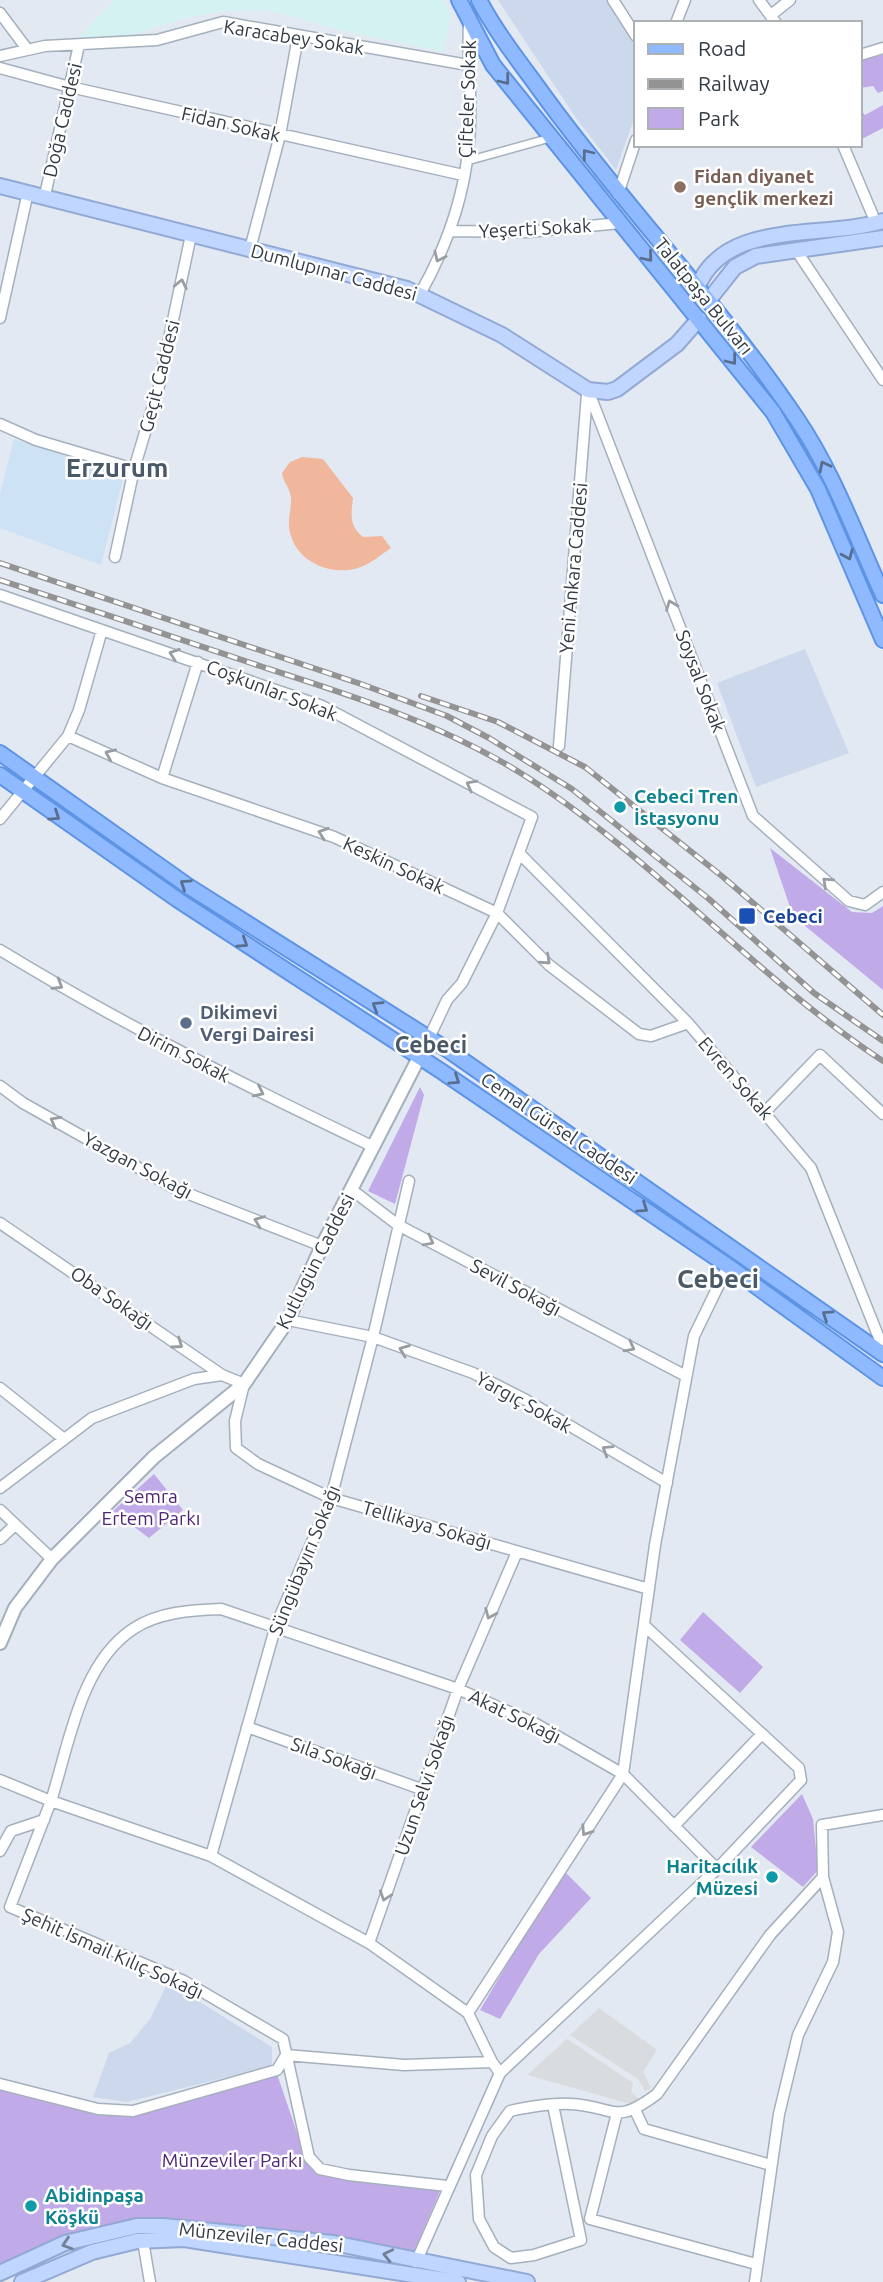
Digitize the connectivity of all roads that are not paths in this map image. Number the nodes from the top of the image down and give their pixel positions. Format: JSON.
{"nodes":[{"id":1,"x":459,"y":0,"type":"edge"},
{"id":2,"x":479,"y":0,"type":"edge"},
{"id":3,"x":613,"y":0,"type":"edge"},
{"id":4,"x":685,"y":0,"type":"edge"},
{"id":5,"x":759,"y":0,"type":"edge"},
{"id":6,"x":790,"y":0,"type":"edge"},
{"id":7,"x":0,"y":13,"type":"edge"},
{"id":8,"x":774,"y":19,"type":"edge"},
{"id":9,"x":677,"y":21,"type":"edge"},
{"id":10,"x":470,"y":22,"type":"junction"},
{"id":11,"x":634,"y":33,"type":"edge"},
{"id":12,"x":298,"y":37,"type":"junction"},
{"id":13,"x":79,"y":45,"type":"junction"},
{"id":14,"x":883,"y":48,"type":"edge"},
{"id":15,"x":27,"y":49,"type":"junction"},
{"id":16,"x":862,"y":54,"type":"edge"},
{"id":17,"x":0,"y":56,"type":"edge"},
{"id":18,"x":468,"y":65,"type":"junction"},
{"id":19,"x":0,"y":68,"type":"edge"},
{"id":20,"x":70,"y":87,"type":"junction"},
{"id":21,"x":280,"y":135,"type":"junction"},
{"id":22,"x":550,"y":138,"type":"junction"},
{"id":23,"x":634,"y":146,"type":"edge"},
{"id":24,"x":844,"y":147,"type":"edge"},
{"id":25,"x":467,"y":161,"type":"junction"},
{"id":26,"x":463,"y":175,"type":"junction"},
{"id":27,"x":0,"y":186,"type":"edge"},
{"id":28,"x":28,"y":192,"type":"junction"},
{"id":29,"x":618,"y":194,"type":"junction"},
{"id":30,"x":45,"y":195,"type":"junction"},
{"id":31,"x":879,"y":222,"type":"edge"},
{"id":32,"x":620,"y":223,"type":"junction"},
{"id":33,"x":451,"y":231,"type":"junction"},
{"id":34,"x":191,"y":235,"type":"junction"},
{"id":35,"x":883,"y":238,"type":"edge"},
{"id":36,"x":250,"y":249,"type":"junction"},
{"id":37,"x":796,"y":250,"type":"junction"},
{"id":38,"x":697,"y":288,"type":"junction"},
{"id":39,"x":419,"y":294,"type":"junction"},
{"id":40,"x":708,"y":301,"type":"junction"},
{"id":41,"x":694,"y":313,"type":"junction"},
{"id":42,"x":0,"y":318,"type":"edge"},
{"id":43,"x":883,"y":380,"type":"edge"},
{"id":44,"x":587,"y":390,"type":"junction"},
{"id":45,"x":0,"y":424,"type":"edge"},
{"id":46,"x":134,"y":469,"type":"junction"},
{"id":47,"x":115,"y":557,"type":"dead end"},
{"id":48,"x":0,"y":595,"type":"edge"},
{"id":49,"x":883,"y":595,"type":"edge"},
{"id":50,"x":102,"y":630,"type":"junction"},
{"id":51,"x":883,"y":640,"type":"edge"},
{"id":52,"x":198,"y":662,"type":"junction"},
{"id":53,"x":68,"y":736,"type":"junction"},
{"id":54,"x":559,"y":746,"type":"dead end"},
{"id":55,"x":0,"y":753,"type":"edge"},
{"id":56,"x":0,"y":775,"type":"edge"},
{"id":57,"x":31,"y":778,"type":"junction"},
{"id":58,"x":162,"y":778,"type":"junction"},
{"id":59,"x":21,"y":793,"type":"junction"},
{"id":60,"x":0,"y":819,"type":"edge"},
{"id":61,"x":520,"y":854,"type":"junction"},
{"id":62,"x":883,"y":892,"type":"edge"},
{"id":63,"x":497,"y":913,"type":"junction"},
{"id":64,"x":0,"y":950,"type":"edge"},
{"id":65,"x":688,"y":1023,"type":"junction"},
{"id":66,"x":429,"y":1038,"type":"junction"},
{"id":67,"x":420,"y":1058,"type":"junction"},
{"id":68,"x":0,"y":1086,"type":"edge"},
{"id":69,"x":765,"y":1112,"type":"junction"},
{"id":70,"x":883,"y":1114,"type":"edge"},
{"id":71,"x":374,"y":1147,"type":"junction"},
{"id":72,"x":409,"y":1181,"type":"dead end"},
{"id":73,"x":352,"y":1190,"type":"junction"},
{"id":74,"x":0,"y":1223,"type":"edge"},
{"id":75,"x":398,"y":1225,"type":"junction"},
{"id":76,"x":322,"y":1246,"type":"junction"},
{"id":77,"x":728,"y":1266,"type":"junction"},
{"id":78,"x":288,"y":1320,"type":"junction"},
{"id":79,"x":373,"y":1337,"type":"junction"},
{"id":80,"x":883,"y":1348,"type":"edge"},
{"id":81,"x":883,"y":1354,"type":"edge"},
{"id":82,"x":222,"y":1375,"type":"junction"},
{"id":83,"x":686,"y":1376,"type":"junction"},
{"id":84,"x":883,"y":1378,"type":"edge"},
{"id":85,"x":244,"y":1384,"type":"junction"},
{"id":86,"x":0,"y":1388,"type":"edge"},
{"id":87,"x":64,"y":1439,"type":"junction"},
{"id":88,"x":667,"y":1483,"type":"junction"},
{"id":89,"x":2,"y":1484,"type":"edge"},
{"id":90,"x":331,"y":1498,"type":"junction"},
{"id":91,"x":0,"y":1510,"type":"edge"},
{"id":92,"x":15,"y":1525,"type":"junction"},
{"id":93,"x":0,"y":1539,"type":"edge"},
{"id":94,"x":517,"y":1552,"type":"junction"},
{"id":95,"x":52,"y":1559,"type":"junction"},
{"id":96,"x":649,"y":1589,"type":"junction"},
{"id":97,"x":276,"y":1625,"type":"junction"},
{"id":98,"x":646,"y":1627,"type":"junction"},
{"id":99,"x":0,"y":1643,"type":"edge"},
{"id":100,"x":458,"y":1689,"type":"junction"},
{"id":101,"x":247,"y":1727,"type":"junction"},
{"id":102,"x":761,"y":1735,"type":"junction"},
{"id":103,"x":624,"y":1774,"type":"junction"},
{"id":104,"x":0,"y":1780,"type":"edge"},
{"id":105,"x":421,"y":1790,"type":"junction"},
{"id":106,"x":51,"y":1801,"type":"junction"},
{"id":107,"x":883,"y":1815,"type":"edge"},
{"id":108,"x":44,"y":1820,"type":"junction"},
{"id":109,"x":674,"y":1826,"type":"junction"},
{"id":110,"x":0,"y":1851,"type":"edge"},
{"id":111,"x":211,"y":1856,"type":"junction"},
{"id":112,"x":717,"y":1869,"type":"junction"},
{"id":113,"x":823,"y":1877,"type":"junction"},
{"id":114,"x":369,"y":1943,"type":"junction"},
{"id":115,"x":468,"y":2013,"type":"junction"},
{"id":116,"x":286,"y":2055,"type":"junction"},
{"id":117,"x":492,"y":2062,"type":"junction"},
{"id":118,"x":500,"y":2073,"type":"junction"},
{"id":119,"x":0,"y":2084,"type":"edge"},
{"id":120,"x":553,"y":2105,"type":"junction"},
{"id":121,"x":635,"y":2110,"type":"junction"},
{"id":122,"x":617,"y":2113,"type":"junction"},
{"id":123,"x":771,"y":2165,"type":"junction"},
{"id":124,"x":447,"y":2186,"type":"junction"},
{"id":125,"x":143,"y":2241,"type":"junction"},
{"id":126,"x":416,"y":2262,"type":"junction"},
{"id":127,"x":756,"y":2264,"type":"junction"},
{"id":128,"x":0,"y":2273,"type":"edge"},
{"id":129,"x":22,"y":2282,"type":"edge"},
{"id":130,"x":150,"y":2282,"type":"edge"},
{"id":131,"x":458,"y":2282,"type":"edge"},
{"id":132,"x":527,"y":2282,"type":"edge"},
{"id":133,"x":755,"y":2282,"type":"edge"}],
"edges":[{"from":1,"to":10,"type":"main road","name":"Talatpaşa Bulvarı"},
{"from":29,"to":2,"type":"main road","name":"Talatpaşa Bulvarı","one_way":true},
{"from":3,"to":11,"type":"street"},
{"from":4,"to":9,"type":"street"},
{"from":5,"to":8,"type":"street"},
{"from":6,"to":8,"type":"street"},
{"from":7,"to":15,"type":"street"},
{"from":10,"to":18,"type":"street","name":"Çifteler Sokak"},
{"from":10,"to":22,"type":"main road","name":"Talatpaşa Bulvarı","one_way":true},
{"from":12,"to":13,"type":"street","name":"Karacabey Sokak"},
{"from":12,"to":18,"type":"street","name":"Karacabey Sokak"},
{"from":12,"to":21,"type":"street"},
{"from":13,"to":15,"type":"street","name":"Karacabey Sokak"},
{"from":13,"to":20,"type":"street","name":"Doğa Caddesi"},
{"from":14,"to":16,"type":"street"},
{"from":15,"to":17,"type":"street","name":"Karacabey Sokak"},
{"from":18,"to":25,"type":"street","name":"Çifteler Sokak"},
{"from":19,"to":20,"type":"street","name":"Fidan Sokak"},
{"from":20,"to":21,"type":"street","name":"Fidan Sokak"},
{"from":20,"to":30,"type":"street","name":"Doğa Caddesi"},
{"from":21,"to":26,"type":"street","name":"Fidan Sokak"},
{"from":21,"to":36,"type":"street"},
{"from":22,"to":25,"type":"street"},
{"from":22,"to":32,"type":"main road","name":"Talatpaşa Bulvarı"},
{"from":23,"to":29,"type":"street"},
{"from":24,"to":31,"type":"street"},
{"from":25,"to":26,"type":"street","name":"Çifteler Sokak"},
{"from":26,"to":33,"type":"street","name":"Çifteler Sokak"},
{"from":27,"to":28,"type":"main road","name":"Dumlupınar Caddesi"},
{"from":28,"to":30,"type":"main road","name":"Dumlupınar Caddesi"},
{"from":28,"to":42,"type":"street"},
{"from":29,"to":38,"type":"main road","name":"Talatpaşa Bulvarı"},
{"from":30,"to":34,"type":"main road","name":"Dumlupınar Caddesi"},
{"from":31,"to":38,"type":"main road"},
{"from":32,"to":33,"type":"street","name":"Yeşerti Sokak"},
{"from":32,"to":41,"type":"main road","name":"Talatpaşa Bulvarı","one_way":true},
{"from":33,"to":39,"type":"street","name":"Çifteler Sokak","one_way":true},
{"from":34,"to":36,"type":"main road","name":"Dumlupınar Caddesi"},
{"from":46,"to":34,"type":"street","name":"Geçit Caddesi","one_way":true},
{"from":35,"to":37,"type":"main road"},
{"from":36,"to":39,"type":"main road","name":"Dumlupınar Caddesi"},
{"from":37,"to":40,"type":"main road"},
{"from":37,"to":43,"type":"street"},
{"from":38,"to":40,"type":"main road","name":"Talatpaşa Bulvarı"},
{"from":38,"to":41,"type":"main road"},
{"from":39,"to":44,"type":"main road","name":"Dumlupınar Caddesi"},
{"from":40,"to":41,"type":"main road"},
{"from":49,"to":40,"type":"main road","name":"Talatpaşa Bulvarı","one_way":true},
{"from":41,"to":44,"type":"main road"},
{"from":41,"to":51,"type":"main road","name":"Talatpaşa Bulvarı","one_way":true},
{"from":44,"to":54,"type":"street","name":"Yeni Ankara Caddesi"},
{"from":62,"to":44,"type":"street","name":"Soysal Sokak","one_way":true},
{"from":45,"to":46,"type":"street"},
{"from":46,"to":47,"type":"street","name":"Geçit Caddesi"},
{"from":48,"to":50,"type":"street","name":"Coşkunlar Sokak"},
{"from":52,"to":50,"type":"street","name":"Coşkunlar Sokak","one_way":true},
{"from":50,"to":53,"type":"street"},
{"from":52,"to":58,"type":"street"},
{"from":61,"to":52,"type":"street","name":"Coşkunlar Sokak","one_way":true},
{"from":53,"to":57,"type":"street"},
{"from":58,"to":53,"type":"street","name":"Keskin Sokak","one_way":true},
{"from":55,"to":57,"type":"main road","name":"Cemal Gürsel Caddesi"},
{"from":56,"to":59,"type":"main road","name":"Cemal Gürsel Caddesi"},
{"from":57,"to":59,"type":"street"},
{"from":66,"to":57,"type":"main road","name":"Cemal Gürsel Caddesi","one_way":true},
{"from":63,"to":58,"type":"street","name":"Keskin Sokak","one_way":true},
{"from":59,"to":60,"type":"street"},
{"from":59,"to":67,"type":"main road","name":"Cemal Gürsel Caddesi","one_way":true},
{"from":61,"to":63,"type":"street"},
{"from":61,"to":65,"type":"street","name":"Evren Sokak"},
{"from":63,"to":65,"type":"street","name":"Keskin Sokak","one_way":true},
{"from":63,"to":66,"type":"street"},
{"from":64,"to":71,"type":"street","name":"Dirim Sokak","one_way":true},
{"from":65,"to":69,"type":"street","name":"Evren Sokak"},
{"from":66,"to":67,"type":"street","name":"Kutlugün Caddesi"},
{"from":81,"to":66,"type":"main road","name":"Cemal Gürsel Caddesi","one_way":true},
{"from":67,"to":71,"type":"street","name":"Kutlugün Caddesi"},
{"from":67,"to":77,"type":"main road","name":"Cemal Gürsel Caddesi","one_way":true},
{"from":76,"to":68,"type":"street","name":"Yazgan Sokağı","one_way":true},
{"from":69,"to":70,"type":"street"},
{"from":69,"to":80,"type":"street","name":"Evren Sokak"},
{"from":71,"to":73,"type":"street","name":"Kutlugün Caddesi"},
{"from":72,"to":75,"type":"street","name":"Süngübayırı Sokağı"},
{"from":73,"to":75,"type":"street","name":"Sevil Sokağı"},
{"from":73,"to":76,"type":"street","name":"Kutlugün Caddesi"},
{"from":74,"to":82,"type":"street","name":"Oba Sokağı","one_way":true},
{"from":75,"to":79,"type":"street","name":"Süngübayırı Sokağı"},
{"from":75,"to":83,"type":"street","name":"Sevil Sokağı","one_way":true},
{"from":76,"to":78,"type":"street","name":"Kutlugün Caddesi"},
{"from":77,"to":83,"type":"street"},
{"from":77,"to":84,"type":"main road","name":"Cemal Gürsel Caddesi"},
{"from":78,"to":79,"type":"street","name":"Yargıç Sokak"},
{"from":78,"to":85,"type":"street","name":"Kutlugün Caddesi"},
{"from":88,"to":79,"type":"street","name":"Yargıç Sokak","one_way":true},
{"from":79,"to":90,"type":"street","name":"Süngübayırı Sokağı"},
{"from":82,"to":85,"type":"street","name":"Oba Sokağı"},
{"from":82,"to":87,"type":"street"},
{"from":83,"to":88,"type":"street"},
{"from":85,"to":90,"type":"street","name":"Tellikaya Sokağı"},
{"from":85,"to":95,"type":"street","name":"Kutlugün Caddesi"},
{"from":86,"to":87,"type":"street"},
{"from":87,"to":89,"type":"street"},
{"from":88,"to":96,"type":"street"},
{"from":90,"to":94,"type":"street","name":"Tellikaya Sokağı"},
{"from":90,"to":97,"type":"street","name":"Süngübayırı Sokağı"},
{"from":91,"to":92,"type":"street"},
{"from":92,"to":93,"type":"street"},
{"from":92,"to":95,"type":"street"},
{"from":94,"to":96,"type":"street","name":"Tellikaya Sokağı"},
{"from":94,"to":100,"type":"street","name":"Uzun Selvi Sokağı","one_way":true},
{"from":95,"to":99,"type":"street","name":"Kutlugün Caddesi"},
{"from":96,"to":98,"type":"street"},
{"from":97,"to":100,"type":"street","name":"Akat Sokağı"},
{"from":97,"to":101,"type":"street","name":"Süngübayırı Sokağı"},
{"from":97,"to":106,"type":"street","name":"Akat Sokağı"},
{"from":98,"to":102,"type":"street"},
{"from":98,"to":103,"type":"street"},
{"from":100,"to":103,"type":"street","name":"Akat Sokağı"},
{"from":100,"to":105,"type":"street","name":"Uzun Selvi Sokağı"},
{"from":101,"to":105,"type":"street","name":"Sıla Sokağı"},
{"from":101,"to":111,"type":"street","name":"Süngübayırı Sokağı"},
{"from":102,"to":109,"type":"street"},
{"from":102,"to":112,"type":"street"},
{"from":103,"to":109,"type":"street","name":"Akat Sokağı"},
{"from":103,"to":115,"type":"street","one_way":true},
{"from":104,"to":106,"type":"street"},
{"from":105,"to":114,"type":"street","name":"Uzun Selvi Sokağı","one_way":true},
{"from":106,"to":108,"type":"street","name":"Şehit İsmail Kılıç Sokağı"},
{"from":106,"to":111,"type":"street"},
{"from":107,"to":113,"type":"street"},
{"from":108,"to":110,"type":"street"},
{"from":108,"to":116,"type":"street","name":"Şehit İsmail Kılıç Sokağı"},
{"from":109,"to":112,"type":"street","name":"Akat Sokağı"},
{"from":111,"to":114,"type":"street"},
{"from":112,"to":118,"type":"street"},
{"from":113,"to":121,"type":"street"},
{"from":113,"to":123,"type":"street"},
{"from":114,"to":115,"type":"street"},
{"from":115,"to":117,"type":"street"},
{"from":116,"to":117,"type":"street"},
{"from":116,"to":119,"type":"street"},
{"from":116,"to":124,"type":"street","name":"Şehit İsmail Kılıç Sokağı"},
{"from":117,"to":118,"type":"street"},
{"from":118,"to":124,"type":"street"},
{"from":120,"to":120,"type":"street"},
{"from":120,"to":122,"type":"street"},
{"from":121,"to":122,"type":"street"},
{"from":121,"to":123,"type":"street"},
{"from":122,"to":127,"type":"street"},
{"from":123,"to":127,"type":"street"},
{"from":124,"to":126,"type":"street"},
{"from":125,"to":129,"type":"main road","name":"Münzeviler Caddesi"},
{"from":125,"to":130,"type":"street"},
{"from":125,"to":131,"type":"main road","name":"Münzeviler Caddesi"},
{"from":126,"to":128,"type":"main road","name":"Münzeviler Caddesi","one_way":true},
{"from":126,"to":132,"type":"main road","name":"Münzeviler Caddesi"},
{"from":127,"to":133,"type":"street"}]}
